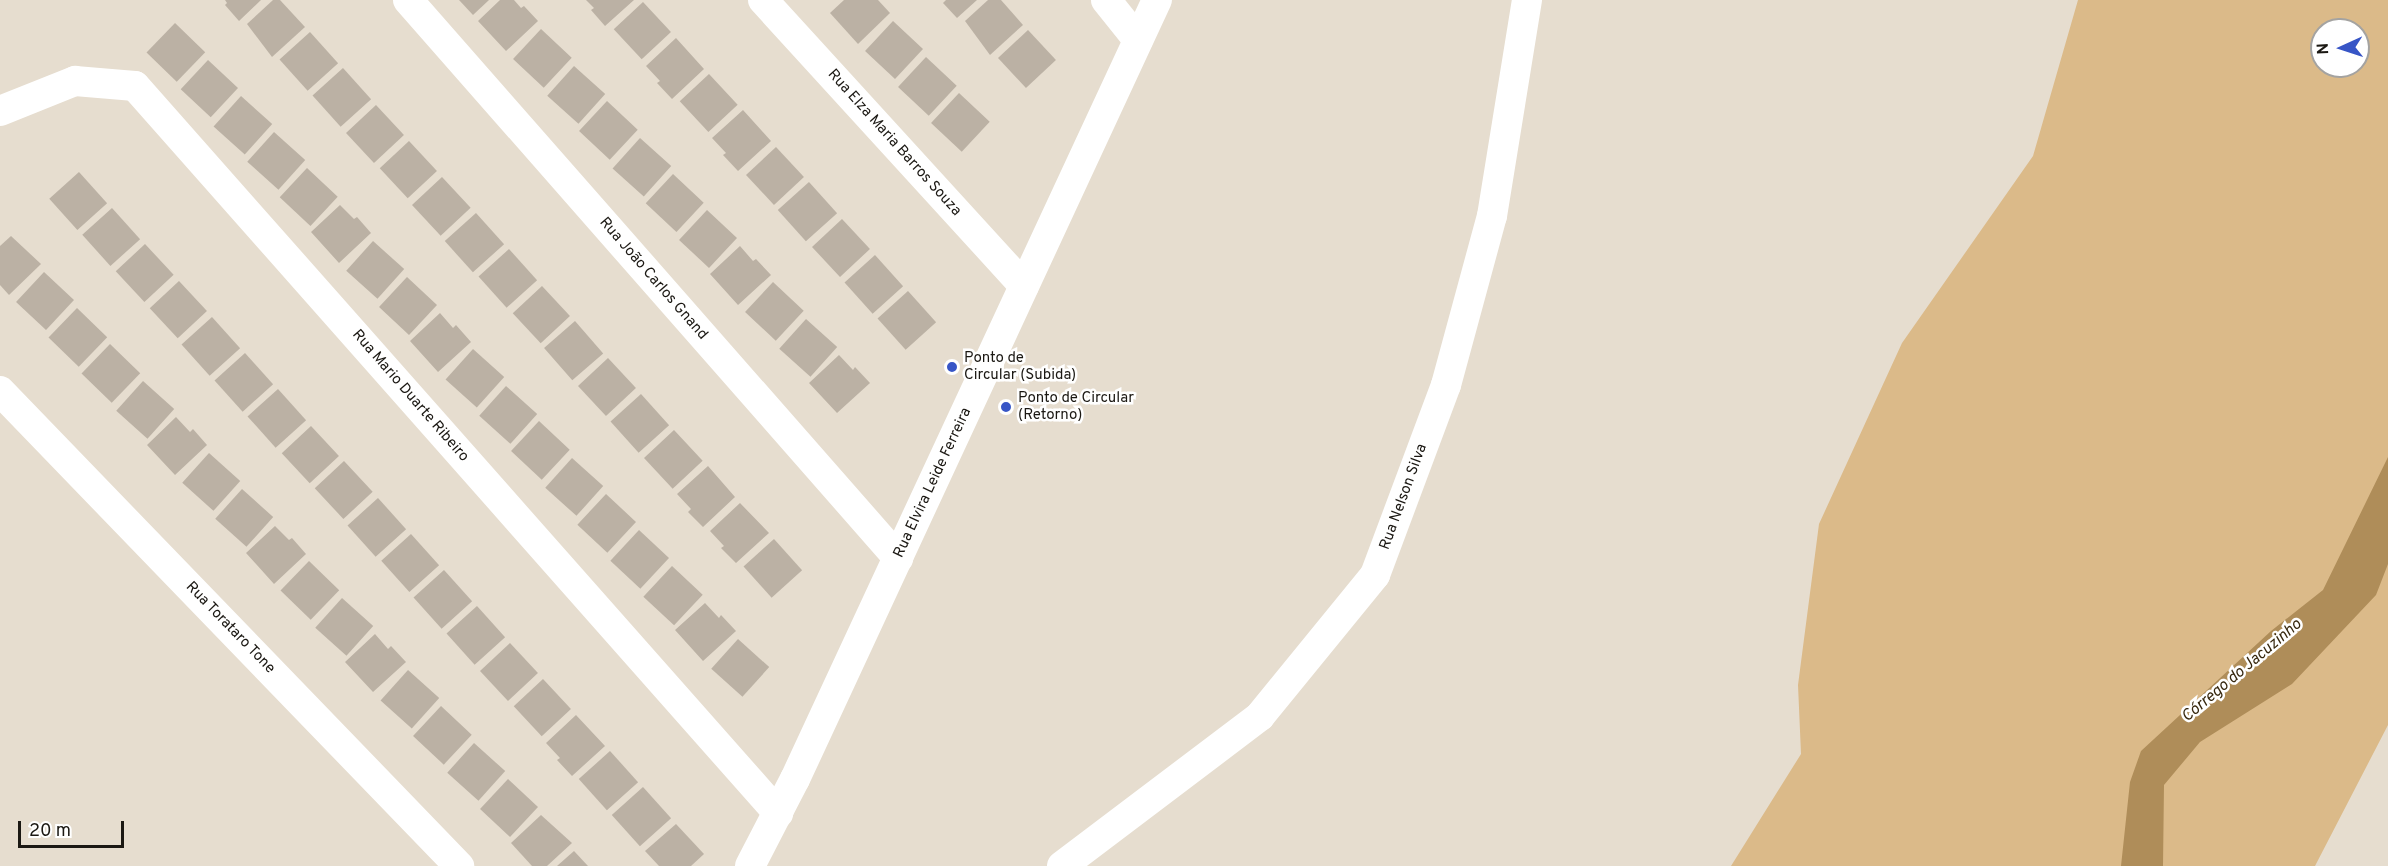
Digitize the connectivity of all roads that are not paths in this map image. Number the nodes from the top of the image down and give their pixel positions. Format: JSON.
{"nodes":[{"id":1,"x":408,"y":0,"type":"edge"},
{"id":2,"x":763,"y":0,"type":"edge"},
{"id":3,"x":1106,"y":0,"type":"edge"},
{"id":4,"x":1157,"y":0,"type":"edge"},
{"id":5,"x":1527,"y":0,"type":"edge"},
{"id":6,"x":1138,"y":40,"type":"junction"},
{"id":7,"x":0,"y":111,"type":"edge"},
{"id":8,"x":1024,"y":286,"type":"junction"},
{"id":9,"x":0,"y":391,"type":"edge"},
{"id":10,"x":898,"y":558,"type":"junction"},
{"id":11,"x":778,"y":813,"type":"junction"},
{"id":12,"x":459,"y":866,"type":"edge"},
{"id":13,"x":750,"y":866,"type":"edge"},
{"id":14,"x":1062,"y":866,"type":"edge"}],
"edges":[{"from":1,"to":10,"type":"street","name":"Rua João Carlos Gnand"},
{"from":2,"to":8,"type":"street","name":"Rua Elza Maria Barros Souza"},
{"from":3,"to":6,"type":"street"},
{"from":4,"to":6,"type":"street","name":"Rua Elvira Leide Ferreira"},
{"from":5,"to":14,"type":"street","name":"Rua Nelson Silva"},
{"from":6,"to":8,"type":"street","name":"Rua Elvira Leide Ferreira"},
{"from":7,"to":11,"type":"street","name":"Rua Mario Duarte Ribeiro"},
{"from":8,"to":10,"type":"street","name":"Rua Elvira Leide Ferreira"},
{"from":9,"to":12,"type":"street","name":"Rua Torataro Tone"},
{"from":10,"to":11,"type":"street","name":"Rua Elvira Leide Ferreira"},
{"from":11,"to":13,"type":"street","name":"Rua Elvira Leide Ferreira"}]}
